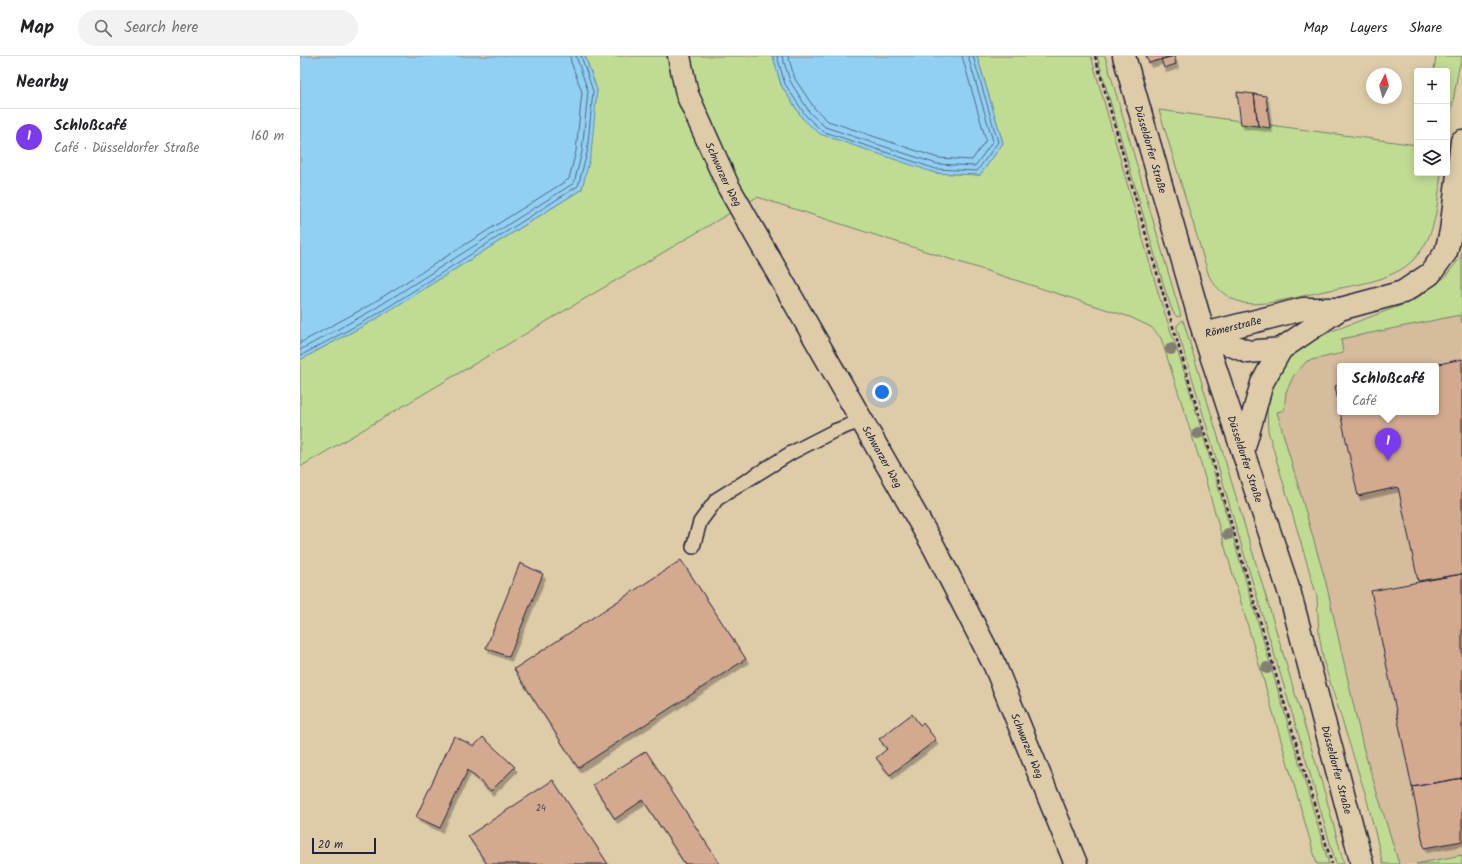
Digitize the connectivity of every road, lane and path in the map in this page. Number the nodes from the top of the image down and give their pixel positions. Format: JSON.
{"nodes":[{"id":1,"x":679,"y":56,"type":"edge"},
{"id":2,"x":1095,"y":56,"type":"edge"},
{"id":3,"x":1124,"y":56,"type":"edge"},
{"id":4,"x":1462,"y":141,"type":"edge"},
{"id":5,"x":1340,"y":309,"type":"junction"},
{"id":6,"x":1204,"y":334,"type":"junction"},
{"id":7,"x":1281,"y":349,"type":"junction"},
{"id":8,"x":862,"y":420,"type":"junction"},
{"id":9,"x":1243,"y":450,"type":"junction"},
{"id":10,"x":693,"y":546,"type":"dead end"},
{"id":11,"x":1076,"y":864,"type":"edge"},
{"id":12,"x":1332,"y":864,"type":"edge"},
{"id":13,"x":1362,"y":864,"type":"edge"}],
"edges":[{"from":1,"to":8,"type":"street","name":"Schwarzer Weg"},
{"from":2,"to":12,"type":"path"},
{"from":3,"to":6,"type":"street","name":"Düsseldorfer Straße"},
{"from":4,"to":5,"type":"street","name":"Römerstraße"},
{"from":5,"to":6,"type":"street","name":"Römerstraße"},
{"from":5,"to":7,"type":"street","name":"Römerstraße"},
{"from":6,"to":7,"type":"street","name":"Römerstraße"},
{"from":6,"to":9,"type":"street","name":"Düsseldorfer Straße"},
{"from":7,"to":9,"type":"street"},
{"from":8,"to":10,"type":"lane"},
{"from":8,"to":11,"type":"street","name":"Schwarzer Weg"},
{"from":9,"to":13,"type":"street","name":"Düsseldorfer Straße"}]}
